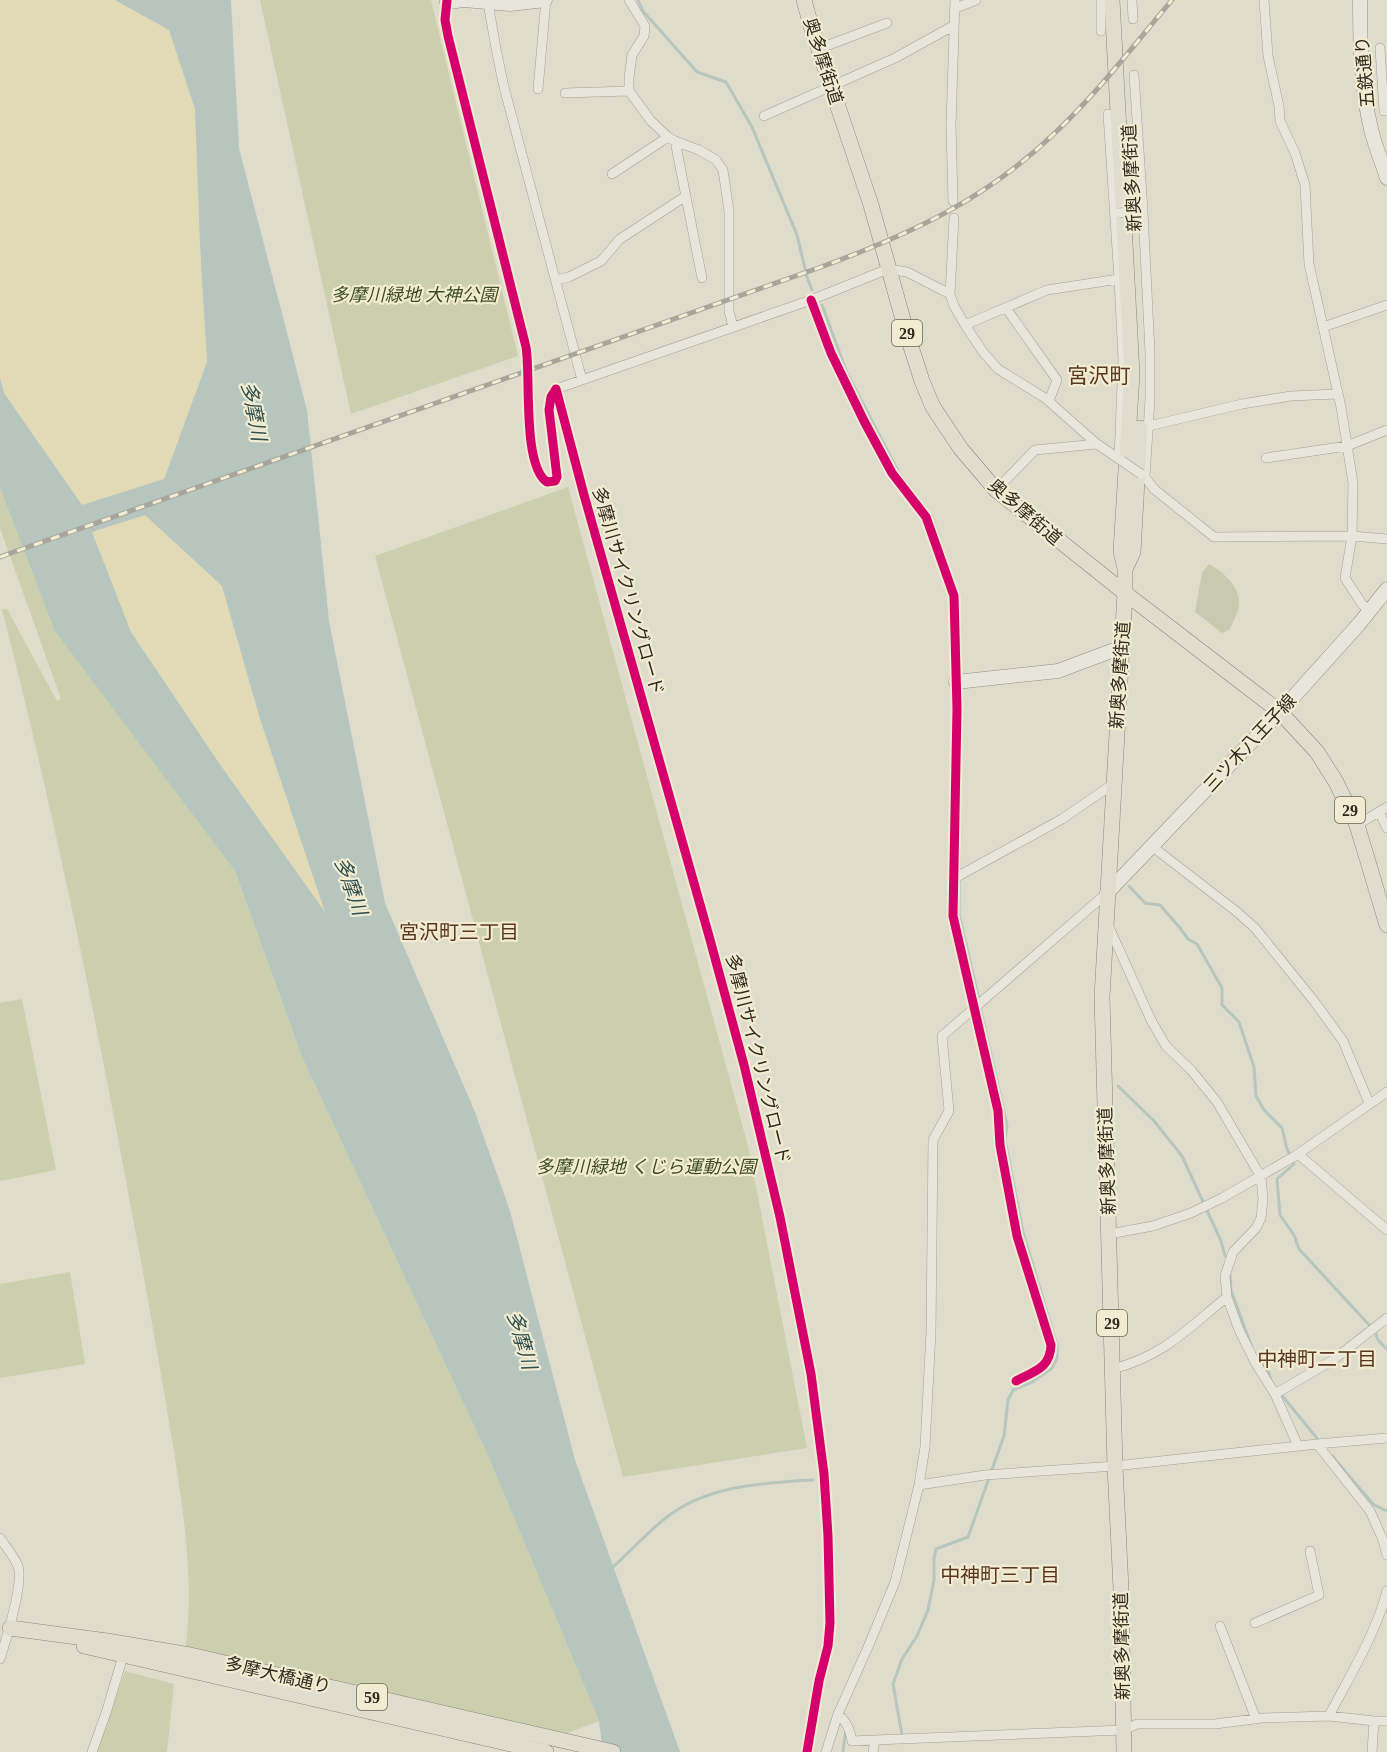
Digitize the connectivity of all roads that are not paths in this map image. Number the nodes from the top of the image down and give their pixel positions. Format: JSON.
{"nodes":[{"id":1,"x":545,"y":0,"type":"edge"},
{"id":2,"x":629,"y":0,"type":"edge"},
{"id":3,"x":804,"y":0,"type":"edge"},
{"id":4,"x":976,"y":0,"type":"edge"},
{"id":5,"x":1101,"y":0,"type":"edge"},
{"id":6,"x":1112,"y":0,"type":"edge"},
{"id":7,"x":1122,"y":0,"type":"edge"},
{"id":8,"x":1132,"y":0,"type":"edge"},
{"id":9,"x":1264,"y":0,"type":"edge"},
{"id":10,"x":1360,"y":0,"type":"edge"},
{"id":11,"x":488,"y":1,"type":"edge"},
{"id":12,"x":447,"y":2,"type":"dead end"},
{"id":13,"x":956,"y":4,"type":"edge"},
{"id":14,"x":1133,"y":19,"type":"dead end"},
{"id":15,"x":887,"y":23,"type":"dead end"},
{"id":16,"x":953,"y":26,"type":"junction"},
{"id":17,"x":1101,"y":31,"type":"dead end"},
{"id":18,"x":1380,"y":48,"type":"dead end"},
{"id":19,"x":818,"y":49,"type":"junction"},
{"id":20,"x":1134,"y":75,"type":"dead end"},
{"id":21,"x":1384,"y":78,"type":"edge"},
{"id":22,"x":831,"y":86,"type":"junction"},
{"id":23,"x":538,"y":89,"type":"dead end"},
{"id":24,"x":629,"y":91,"type":"junction"},
{"id":25,"x":565,"y":93,"type":"dead end"},
{"id":26,"x":1387,"y":111,"type":"edge"},
{"id":27,"x":1108,"y":114,"type":"dead end"},
{"id":28,"x":764,"y":116,"type":"dead end"},
{"id":29,"x":671,"y":139,"type":"junction"},
{"id":30,"x":612,"y":174,"type":"dead end"},
{"id":31,"x":1387,"y":178,"type":"edge"},
{"id":32,"x":686,"y":196,"type":"junction"},
{"id":33,"x":953,"y":201,"type":"dead end"},
{"id":34,"x":1141,"y":211,"type":"junction"},
{"id":35,"x":1117,"y":213,"type":"junction"},
{"id":36,"x":954,"y":218,"type":"dead end"},
{"id":37,"x":888,"y":269,"type":"junction"},
{"id":38,"x":702,"y":278,"type":"dead end"},
{"id":39,"x":1119,"y":279,"type":"junction"},
{"id":40,"x":556,"y":280,"type":"junction"},
{"id":41,"x":950,"y":294,"type":"junction"},
{"id":42,"x":811,"y":300,"type":"junction"},
{"id":43,"x":1387,"y":305,"type":"edge"},
{"id":44,"x":1006,"y":308,"type":"junction"},
{"id":45,"x":965,"y":325,"type":"junction"},
{"id":46,"x":733,"y":327,"type":"junction"},
{"id":47,"x":1323,"y":327,"type":"junction"},
{"id":48,"x":582,"y":380,"type":"junction"},
{"id":49,"x":556,"y":389,"type":"dead end"},
{"id":50,"x":1337,"y":394,"type":"junction"},
{"id":51,"x":1049,"y":401,"type":"junction"},
{"id":52,"x":1149,"y":426,"type":"junction"},
{"id":53,"x":1387,"y":430,"type":"edge"},
{"id":54,"x":1097,"y":444,"type":"junction"},
{"id":55,"x":1347,"y":446,"type":"junction"},
{"id":56,"x":1266,"y":458,"type":"dead end"},
{"id":57,"x":1121,"y":460,"type":"junction"},
{"id":58,"x":1143,"y":475,"type":"junction"},
{"id":59,"x":996,"y":490,"type":"junction"},
{"id":60,"x":1352,"y":537,"type":"junction"},
{"id":61,"x":1387,"y":538,"type":"edge"},
{"id":62,"x":1125,"y":570,"type":"junction"},
{"id":63,"x":1387,"y":589,"type":"edge"},
{"id":64,"x":1125,"y":593,"type":"junction"},
{"id":65,"x":1369,"y":612,"type":"junction"},
{"id":66,"x":1122,"y":647,"type":"junction"},
{"id":67,"x":960,"y":682,"type":"junction"},
{"id":68,"x":1280,"y":712,"type":"junction"},
{"id":69,"x":1113,"y":784,"type":"junction"},
{"id":70,"x":1383,"y":809,"type":"edge"},
{"id":71,"x":1357,"y":825,"type":"junction"},
{"id":72,"x":1387,"y":828,"type":"edge"},
{"id":73,"x":1153,"y":847,"type":"junction"},
{"id":74,"x":954,"y":878,"type":"junction"},
{"id":75,"x":1107,"y":893,"type":"junction"},
{"id":76,"x":1106,"y":920,"type":"junction"},
{"id":77,"x":1387,"y":925,"type":"edge"},
{"id":78,"x":975,"y":1007,"type":"junction"},
{"id":79,"x":1387,"y":1092,"type":"edge"},
{"id":80,"x":1369,"y":1103,"type":"junction"},
{"id":81,"x":1294,"y":1157,"type":"junction"},
{"id":82,"x":1261,"y":1177,"type":"junction"},
{"id":83,"x":1387,"y":1230,"type":"edge"},
{"id":84,"x":1109,"y":1234,"type":"junction"},
{"id":85,"x":1227,"y":1297,"type":"junction"},
{"id":86,"x":1387,"y":1318,"type":"edge"},
{"id":87,"x":1113,"y":1369,"type":"junction"},
{"id":88,"x":1016,"y":1381,"type":"dead end"},
{"id":89,"x":1278,"y":1392,"type":"junction"},
{"id":90,"x":1387,"y":1438,"type":"edge"},
{"id":91,"x":1320,"y":1443,"type":"junction"},
{"id":92,"x":1299,"y":1446,"type":"junction"},
{"id":93,"x":1115,"y":1466,"type":"junction"},
{"id":94,"x":919,"y":1485,"type":"junction"},
{"id":95,"x":0,"y":1538,"type":"edge"},
{"id":96,"x":1310,"y":1551,"type":"dead end"},
{"id":97,"x":1387,"y":1555,"type":"edge"},
{"id":98,"x":1387,"y":1591,"type":"edge"},
{"id":99,"x":1255,"y":1623,"type":"dead end"},
{"id":100,"x":1220,"y":1626,"type":"dead end"},
{"id":101,"x":5,"y":1627,"type":"edge"},
{"id":102,"x":123,"y":1656,"type":"junction"},
{"id":103,"x":0,"y":1659,"type":"edge"},
{"id":104,"x":841,"y":1716,"type":"junction"},
{"id":105,"x":1329,"y":1716,"type":"junction"},
{"id":106,"x":1256,"y":1719,"type":"junction"},
{"id":107,"x":1374,"y":1721,"type":"junction"},
{"id":108,"x":1387,"y":1721,"type":"edge"},
{"id":109,"x":1124,"y":1730,"type":"junction"},
{"id":110,"x":875,"y":1740,"type":"junction"},
{"id":111,"x":92,"y":1752,"type":"edge"},
{"id":112,"x":546,"y":1752,"type":"edge"},
{"id":113,"x":613,"y":1752,"type":"edge"},
{"id":114,"x":826,"y":1752,"type":"edge"},
{"id":115,"x":873,"y":1752,"type":"edge"},
{"id":116,"x":1125,"y":1752,"type":"edge"},
{"id":117,"x":1372,"y":1752,"type":"edge"}],
"edges":[{"from":1,"to":11,"type":"main road"},
{"from":1,"to":23,"type":"street"},
{"from":2,"to":24,"type":"street"},
{"from":3,"to":19,"type":"main road","name":"奥多摩街道","number":"29"},
{"from":4,"to":13,"type":"street"},
{"from":5,"to":17,"type":"street"},
{"from":6,"to":62,"type":"main road","name":"新奥多摩街道","number":"29"},
{"from":7,"to":62,"type":"main road","name":"新奥多摩街道","number":"29"},
{"from":8,"to":14,"type":"street"},
{"from":9,"to":47,"type":"street"},
{"from":10,"to":31,"type":"main road","name":"五鉄通り"},
{"from":11,"to":12,"type":"main road"},
{"from":11,"to":40,"type":"street"},
{"from":13,"to":16,"type":"street"},
{"from":15,"to":19,"type":"street"},
{"from":16,"to":22,"type":"street"},
{"from":16,"to":33,"type":"street"},
{"from":18,"to":21,"type":"street"},
{"from":19,"to":22,"type":"main road","name":"奥多摩街道","number":"29"},
{"from":20,"to":34,"type":"street"},
{"from":21,"to":26,"type":"street"},
{"from":22,"to":28,"type":"street"},
{"from":22,"to":37,"type":"main road","name":"奥多摩街道","number":"29"},
{"from":24,"to":25,"type":"street"},
{"from":24,"to":29,"type":"street"},
{"from":27,"to":35,"type":"street"},
{"from":29,"to":30,"type":"street"},
{"from":29,"to":32,"type":"street"},
{"from":29,"to":46,"type":"street"},
{"from":32,"to":38,"type":"street"},
{"from":32,"to":40,"type":"street"},
{"from":34,"to":35,"type":"street","bridge":true},
{"from":34,"to":52,"type":"street"},
{"from":35,"to":39,"type":"street"},
{"from":36,"to":41,"type":"street"},
{"from":37,"to":41,"type":"street"},
{"from":37,"to":42,"type":"street"},
{"from":37,"to":59,"type":"main road","name":"奥多摩街道","number":"29"},
{"from":39,"to":44,"type":"street"},
{"from":39,"to":57,"type":"street"},
{"from":40,"to":48,"type":"street"},
{"from":41,"to":45,"type":"street"},
{"from":42,"to":46,"type":"street"},
{"from":42,"to":67,"type":"street"},
{"from":43,"to":47,"type":"street"},
{"from":44,"to":45,"type":"street"},
{"from":44,"to":51,"type":"street"},
{"from":45,"to":51,"type":"street"},
{"from":46,"to":48,"type":"street"},
{"from":47,"to":50,"type":"street"},
{"from":48,"to":49,"type":"street"},
{"from":50,"to":52,"type":"street"},
{"from":50,"to":55,"type":"street"},
{"from":51,"to":54,"type":"street"},
{"from":52,"to":58,"type":"street"},
{"from":53,"to":55,"type":"street"},
{"from":54,"to":57,"type":"street"},
{"from":54,"to":59,"type":"street"},
{"from":55,"to":56,"type":"street"},
{"from":55,"to":60,"type":"street"},
{"from":57,"to":58,"type":"street","bridge":true},
{"from":58,"to":60,"type":"street"},
{"from":59,"to":64,"type":"main road","name":"奥多摩街道","number":"29"},
{"from":60,"to":61,"type":"street"},
{"from":60,"to":65,"type":"street"},
{"from":62,"to":64,"type":"main road","name":"新奥多摩街道","number":"29"},
{"from":63,"to":65,"type":"main road","name":"三ツ木八王子線"},
{"from":64,"to":66,"type":"main road","name":"新奥多摩街道","number":"29"},
{"from":64,"to":68,"type":"main road","name":"奥多摩街道","number":"29"},
{"from":65,"to":68,"type":"main road","name":"三ツ木八王子線"},
{"from":66,"to":67,"type":"main road"},
{"from":66,"to":69,"type":"main road","name":"新奥多摩街道","number":"29"},
{"from":67,"to":74,"type":"street"},
{"from":68,"to":71,"type":"main road","name":"奥多摩街道","number":"29"},
{"from":68,"to":73,"type":"main road","name":"三ツ木八王子線"},
{"from":69,"to":74,"type":"street"},
{"from":69,"to":75,"type":"main road","name":"新奥多摩街道","number":"29"},
{"from":70,"to":71,"type":"street"},
{"from":70,"to":72,"type":"street"},
{"from":71,"to":77,"type":"main road","name":"奥多摩街道","number":"29"},
{"from":73,"to":75,"type":"main road","name":"三ツ木八王子線"},
{"from":73,"to":80,"type":"street"},
{"from":74,"to":78,"type":"street"},
{"from":75,"to":76,"type":"main road","name":"新奥多摩街道","number":"29"},
{"from":75,"to":78,"type":"street"},
{"from":76,"to":82,"type":"street"},
{"from":76,"to":84,"type":"main road","name":"新奥多摩街道","number":"29"},
{"from":78,"to":88,"type":"street"},
{"from":78,"to":94,"type":"street"},
{"from":79,"to":80,"type":"street"},
{"from":80,"to":81,"type":"street"},
{"from":81,"to":82,"type":"street"},
{"from":81,"to":83,"type":"street"},
{"from":82,"to":84,"type":"street"},
{"from":82,"to":85,"type":"street"},
{"from":84,"to":87,"type":"main road","name":"新奥多摩街道","number":"29"},
{"from":85,"to":87,"type":"street"},
{"from":85,"to":89,"type":"street"},
{"from":86,"to":89,"type":"street"},
{"from":87,"to":93,"type":"main road","name":"新奥多摩街道","number":"29"},
{"from":89,"to":92,"type":"street"},
{"from":90,"to":91,"type":"street"},
{"from":91,"to":92,"type":"street"},
{"from":91,"to":97,"type":"street"},
{"from":92,"to":93,"type":"street"},
{"from":93,"to":94,"type":"street"},
{"from":93,"to":109,"type":"main road","name":"新奥多摩街道","number":"29"},
{"from":94,"to":104,"type":"street"},
{"from":95,"to":101,"type":"street"},
{"from":96,"to":99,"type":"street"},
{"from":98,"to":105,"type":"street"},
{"from":100,"to":106,"type":"street"},
{"from":101,"to":102,"type":"main road","name":"多摩大橋通り","number":"59"},
{"from":101,"to":103,"type":"street"},
{"from":101,"to":113,"type":"main road","name":"多摩大橋通り","number":"59"},
{"from":102,"to":111,"type":"street"},
{"from":102,"to":112,"type":"main road","name":"多摩大橋通り","number":"59"},
{"from":104,"to":110,"type":"street"},
{"from":104,"to":114,"type":"street"},
{"from":105,"to":106,"type":"street"},
{"from":105,"to":107,"type":"street"},
{"from":106,"to":109,"type":"street"},
{"from":107,"to":108,"type":"street"},
{"from":107,"to":117,"type":"street"},
{"from":109,"to":110,"type":"street"},
{"from":109,"to":116,"type":"main road","name":"新奥多摩街道","number":"29"},
{"from":110,"to":115,"type":"street"}]}
